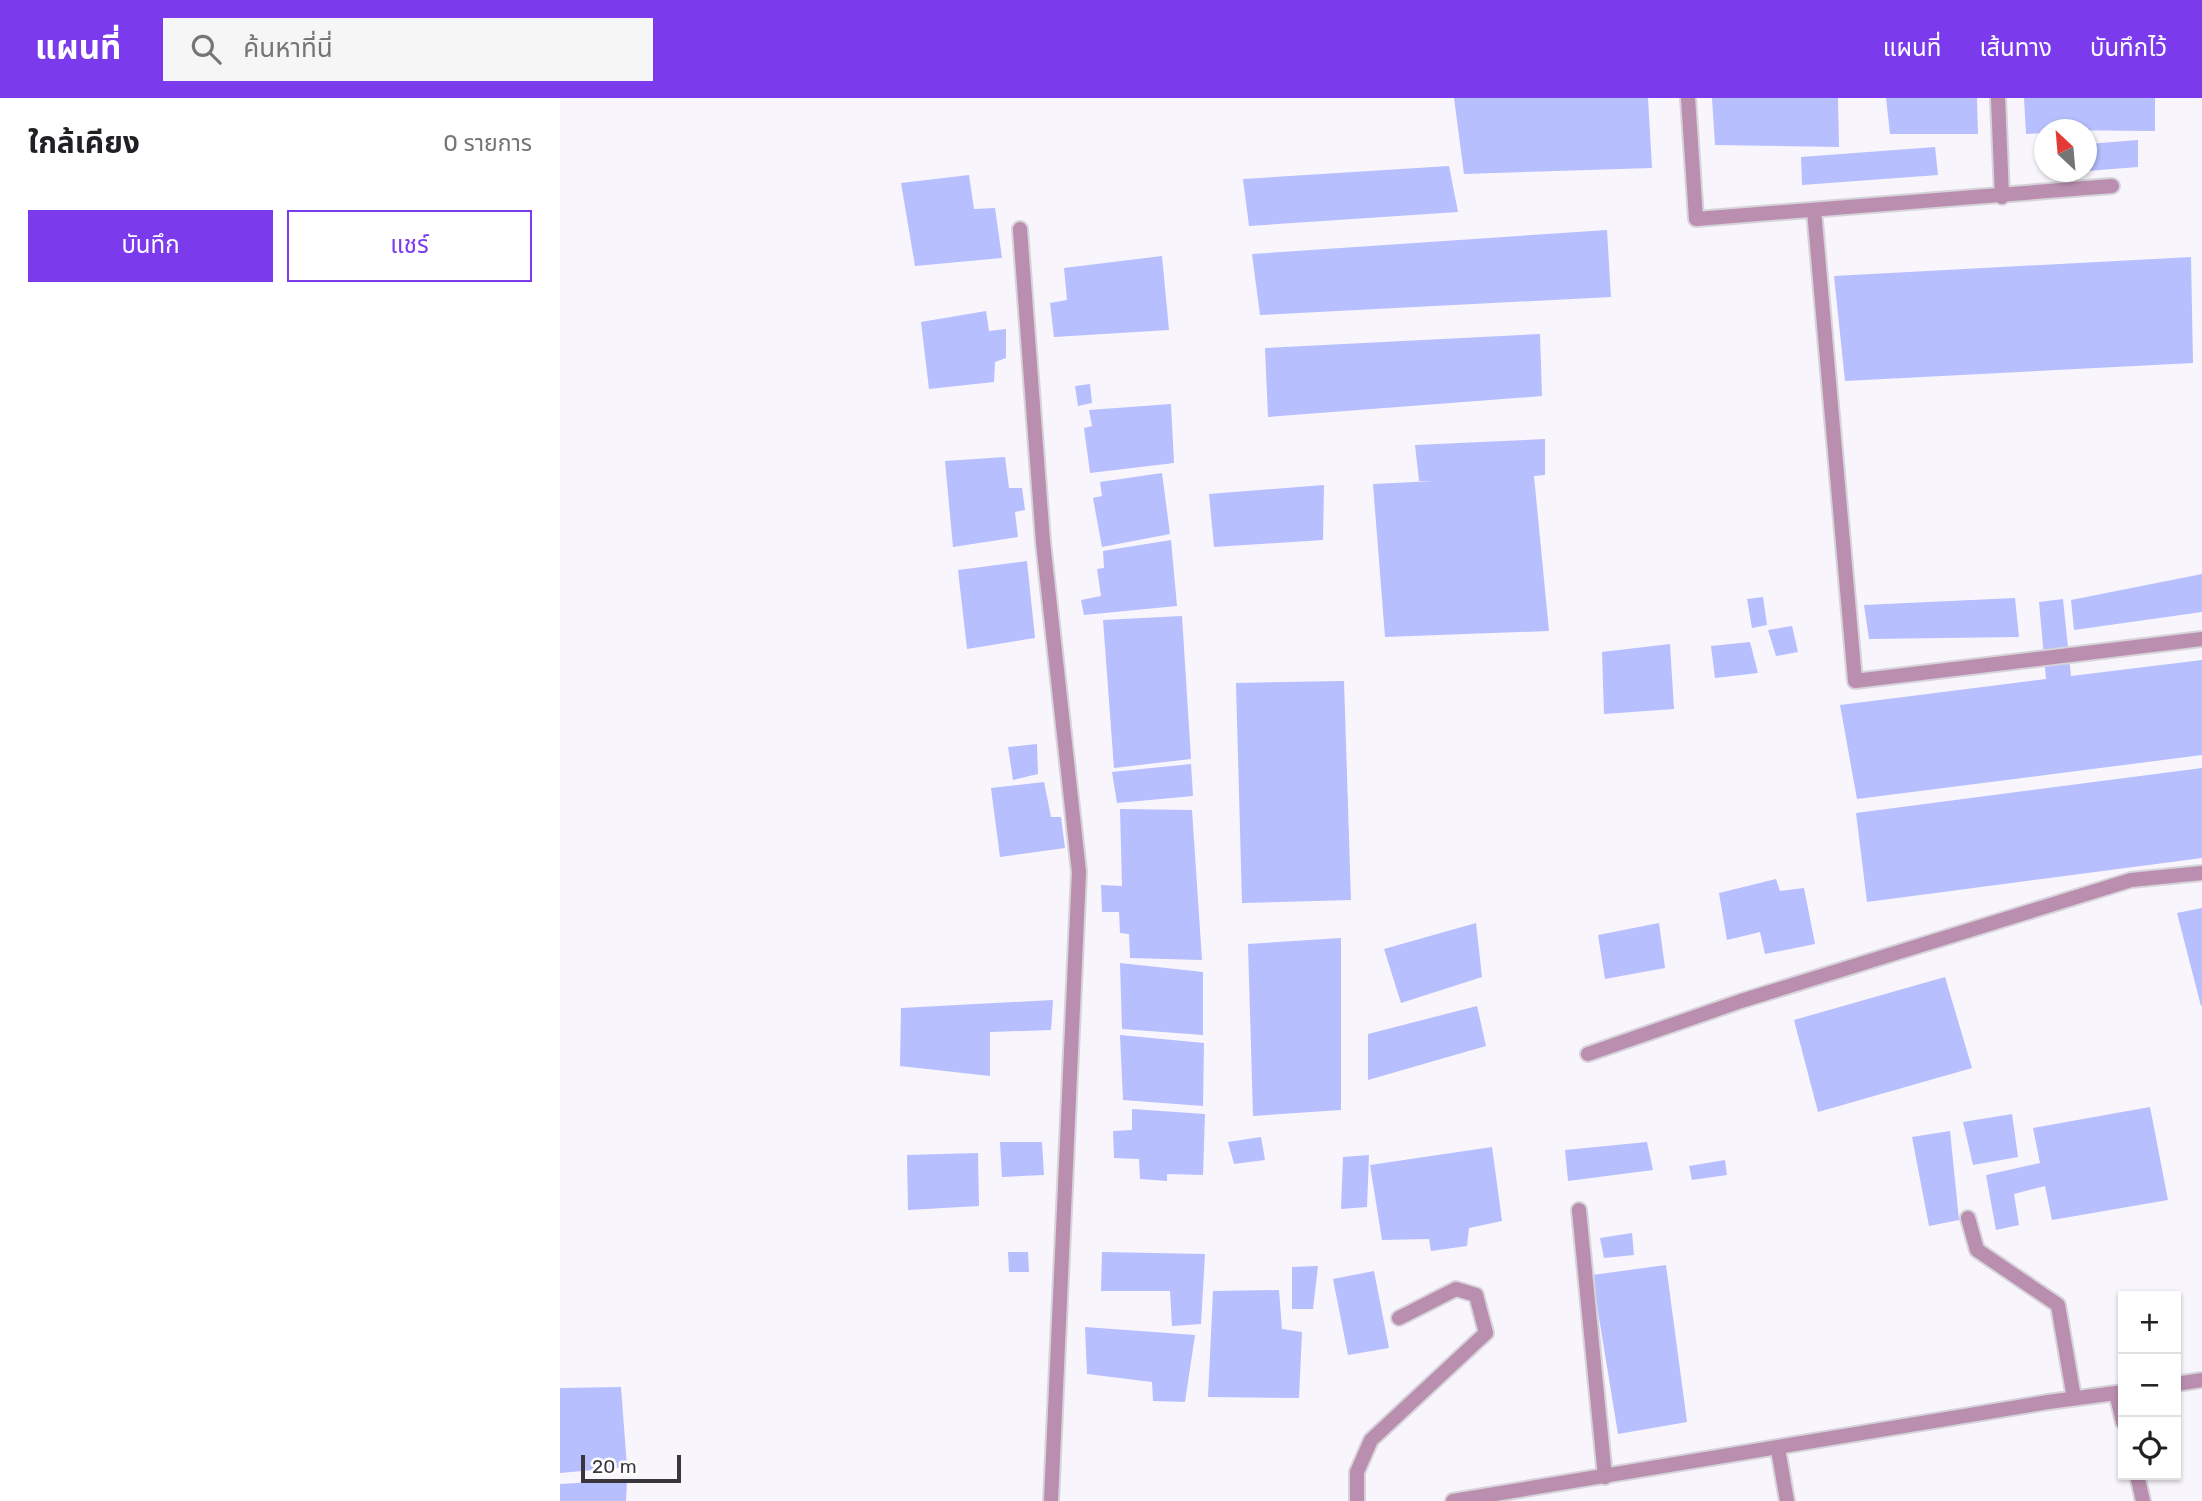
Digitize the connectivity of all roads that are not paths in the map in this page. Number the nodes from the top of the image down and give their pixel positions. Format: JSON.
{"nodes":[{"id":1,"x":1688,"y":98,"type":"edge"},
{"id":2,"x":1998,"y":98,"type":"edge"},
{"id":3,"x":2112,"y":186,"type":"dead end"},
{"id":4,"x":2002,"y":197,"type":"junction"},
{"id":5,"x":1814,"y":210,"type":"junction"},
{"id":6,"x":1020,"y":229,"type":"dead end"},
{"id":7,"x":2202,"y":639,"type":"edge"},
{"id":8,"x":2202,"y":873,"type":"edge"},
{"id":9,"x":1588,"y":1054,"type":"dead end"},
{"id":10,"x":1579,"y":1210,"type":"dead end"},
{"id":11,"x":1968,"y":1218,"type":"dead end"},
{"id":12,"x":1399,"y":1318,"type":"dead end"},
{"id":13,"x":2202,"y":1380,"type":"edge"},
{"id":14,"x":2181,"y":1383,"type":"edge"},
{"id":15,"x":2118,"y":1392,"type":"edge"},
{"id":16,"x":2074,"y":1398,"type":"junction"},
{"id":17,"x":1778,"y":1449,"type":"junction"},
{"id":18,"x":1605,"y":1477,"type":"junction"},
{"id":19,"x":2138,"y":1480,"type":"edge"},
{"id":20,"x":1490,"y":1498,"type":"edge"},
{"id":21,"x":1052,"y":1501,"type":"edge"},
{"id":22,"x":1357,"y":1501,"type":"edge"},
{"id":23,"x":1452,"y":1501,"type":"edge"},
{"id":24,"x":1787,"y":1501,"type":"edge"},
{"id":25,"x":2143,"y":1501,"type":"edge"}],
"edges":[{"from":1,"to":5,"type":"street"},
{"from":2,"to":4,"type":"street"},
{"from":3,"to":4,"type":"street"},
{"from":4,"to":5,"type":"street"},
{"from":5,"to":7,"type":"street"},
{"from":6,"to":21,"type":"street"},
{"from":8,"to":9,"type":"street"},
{"from":10,"to":18,"type":"street"},
{"from":11,"to":16,"type":"street"},
{"from":12,"to":22,"type":"street"},
{"from":13,"to":14,"type":"street"},
{"from":15,"to":16,"type":"street"},
{"from":16,"to":17,"type":"street"},
{"from":17,"to":18,"type":"street"},
{"from":17,"to":24,"type":"street"},
{"from":18,"to":20,"type":"street"},
{"from":19,"to":25,"type":"street"},
{"from":20,"to":23,"type":"street"}]}
